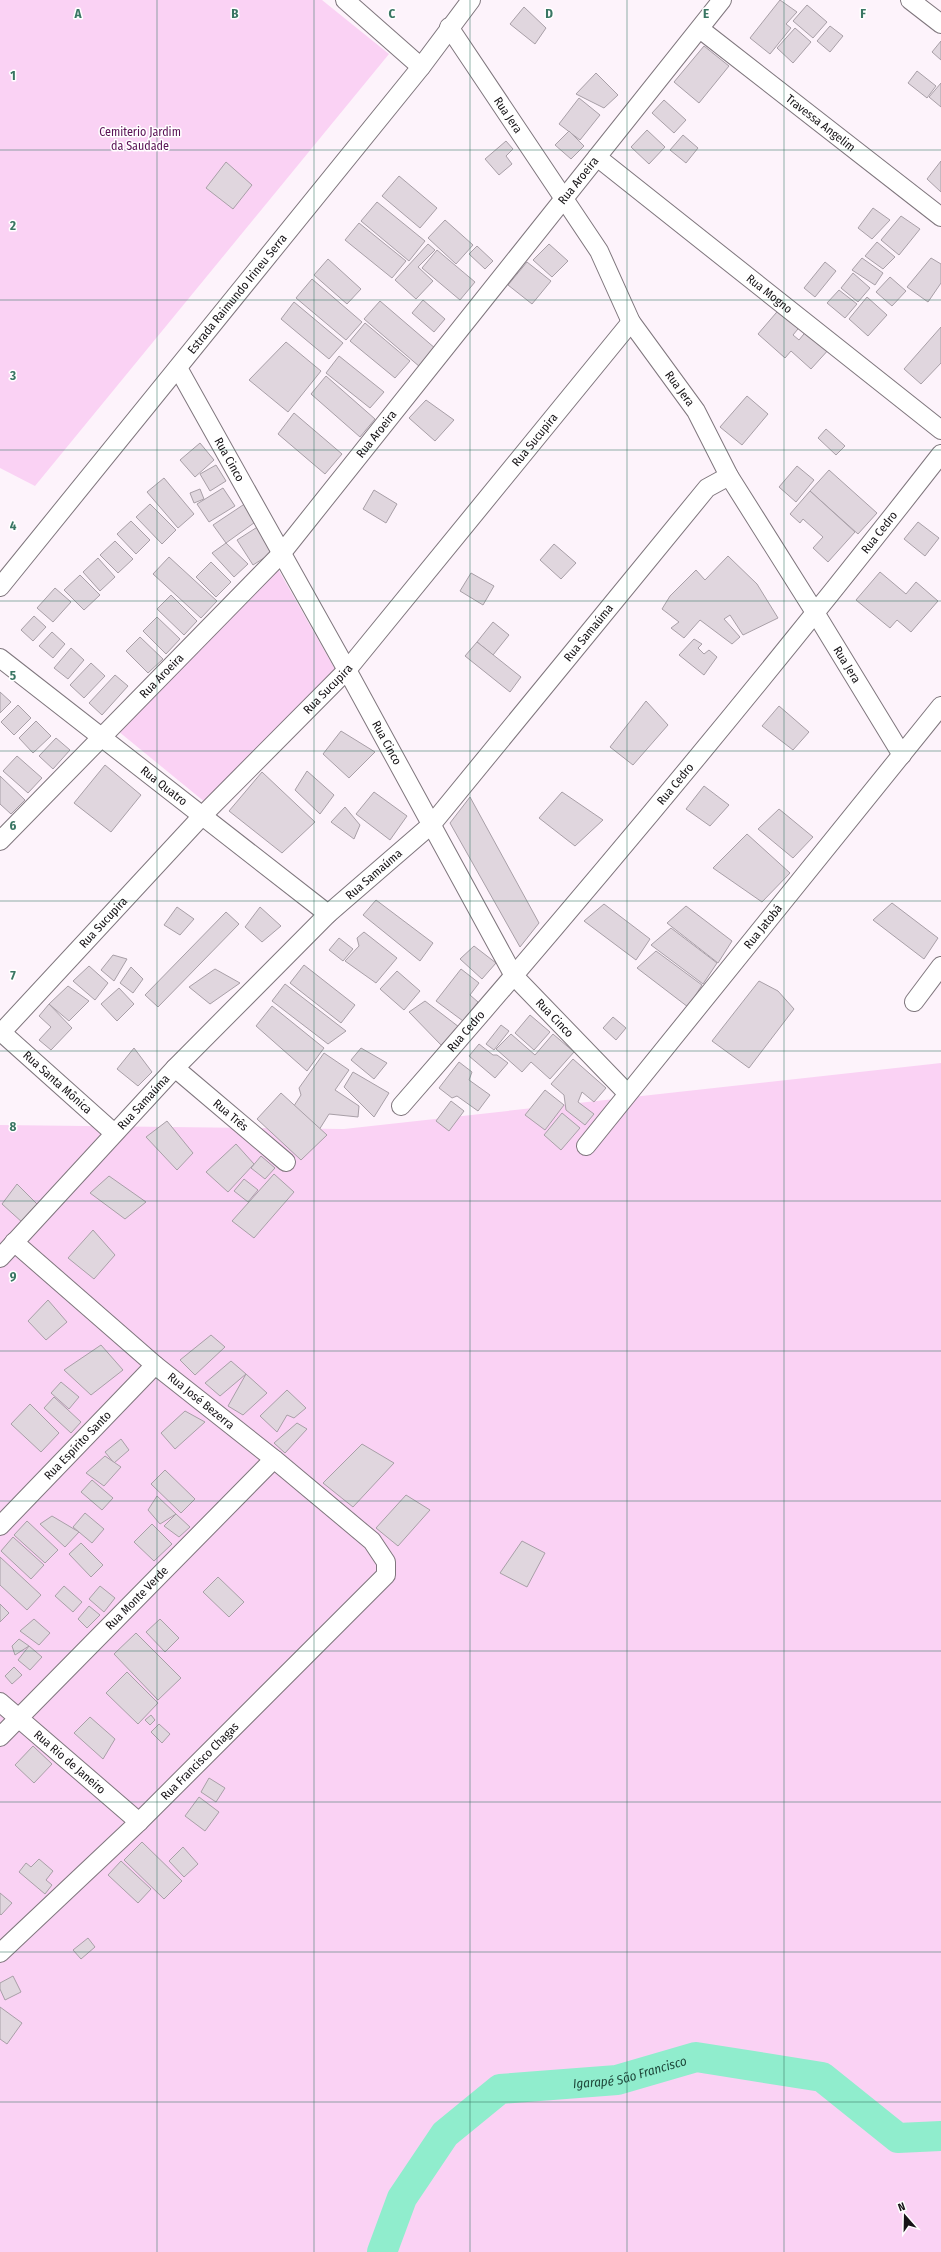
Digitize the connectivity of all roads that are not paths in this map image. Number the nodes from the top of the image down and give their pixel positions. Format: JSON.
{"nodes":[{"id":1,"x":345,"y":0,"type":"edge"},
{"id":2,"x":471,"y":0,"type":"edge"},
{"id":3,"x":722,"y":0,"type":"edge"},
{"id":4,"x":910,"y":0,"type":"edge"},
{"id":5,"x":941,"y":24,"type":"edge"},
{"id":6,"x":449,"y":27,"type":"junction"},
{"id":7,"x":700,"y":29,"type":"junction"},
{"id":8,"x":421,"y":67,"type":"junction"},
{"id":9,"x":597,"y":157,"type":"junction"},
{"id":10,"x":564,"y":198,"type":"junction"},
{"id":11,"x":941,"y":217,"type":"edge"},
{"id":12,"x":631,"y":322,"type":"junction"},
{"id":13,"x":178,"y":368,"type":"junction"},
{"id":14,"x":941,"y":430,"type":"edge"},
{"id":15,"x":941,"y":454,"type":"edge"},
{"id":16,"x":729,"y":476,"type":"junction"},
{"id":17,"x":281,"y":554,"type":"junction"},
{"id":18,"x":0,"y":587,"type":"edge"},
{"id":19,"x":816,"y":614,"type":"junction"},
{"id":20,"x":0,"y":658,"type":"edge"},
{"id":21,"x":347,"y":670,"type":"junction"},
{"id":22,"x":941,"y":706,"type":"edge"},
{"id":23,"x":100,"y":738,"type":"junction"},
{"id":24,"x":902,"y":755,"type":"junction"},
{"id":25,"x":202,"y":816,"type":"junction"},
{"id":26,"x":432,"y":824,"type":"junction"},
{"id":27,"x":0,"y":842,"type":"edge"},
{"id":28,"x":328,"y":914,"type":"junction"},
{"id":29,"x":941,"y":966,"type":"edge"},
{"id":30,"x":514,"y":976,"type":"junction"},
{"id":31,"x":914,"y":1002,"type":"dead end"},
{"id":32,"x":1,"y":1032,"type":"edge"},
{"id":33,"x":175,"y":1068,"type":"junction"},
{"id":34,"x":627,"y":1093,"type":"junction"},
{"id":35,"x":401,"y":1106,"type":"dead end"},
{"id":36,"x":114,"y":1133,"type":"junction"},
{"id":37,"x":586,"y":1146,"type":"dead end"},
{"id":38,"x":286,"y":1162,"type":"dead end"},
{"id":39,"x":14,"y":1242,"type":"junction"},
{"id":40,"x":0,"y":1258,"type":"edge"},
{"id":41,"x":155,"y":1365,"type":"junction"},
{"id":42,"x":274,"y":1459,"type":"junction"},
{"id":43,"x":0,"y":1526,"type":"edge"},
{"id":44,"x":386,"y":1562,"type":"joint"},
{"id":45,"x":0,"y":1702,"type":"edge"},
{"id":46,"x":18,"y":1718,"type":"junction"},
{"id":47,"x":0,"y":1737,"type":"edge"},
{"id":48,"x":139,"y":1822,"type":"junction"},
{"id":49,"x":0,"y":1953,"type":"edge"}],
"edges":[{"from":1,"to":8,"type":"street"},
{"from":2,"to":6,"type":"street","name":"Estrada Raimundo Irineu Serra"},
{"from":3,"to":7,"type":"street","name":"Rua Aroeira"},
{"from":4,"to":5,"type":"street"},
{"from":6,"to":8,"type":"street","name":"Estrada Raimundo Irineu Serra"},
{"from":6,"to":10,"type":"street","name":"Rua Jera"},
{"from":7,"to":9,"type":"street","name":"Rua Aroeira"},
{"from":7,"to":11,"type":"street","name":"Travessa Angelim"},
{"from":8,"to":13,"type":"street","name":"Estrada Raimundo Irineu Serra"},
{"from":9,"to":10,"type":"street","name":"Rua Aroeira"},
{"from":9,"to":14,"type":"street","name":"Rua Mogno"},
{"from":10,"to":12,"type":"street","name":"Rua Jera"},
{"from":10,"to":17,"type":"street","name":"Rua Aroeira"},
{"from":12,"to":16,"type":"street","name":"Rua Jera"},
{"from":12,"to":21,"type":"street","name":"Rua Sucupira"},
{"from":13,"to":17,"type":"street","name":"Rua Cinco"},
{"from":13,"to":18,"type":"street","name":"Estrada Raimundo Irineu Serra"},
{"from":15,"to":19,"type":"street","name":"Rua Cedro"},
{"from":16,"to":19,"type":"street","name":"Rua Jera"},
{"from":16,"to":26,"type":"street","name":"Rua Samaúma"},
{"from":17,"to":21,"type":"street","name":"Rua Cinco"},
{"from":17,"to":23,"type":"street","name":"Rua Aroeira"},
{"from":19,"to":24,"type":"street","name":"Rua Jera"},
{"from":19,"to":30,"type":"street","name":"Rua Cedro"},
{"from":20,"to":23,"type":"street","name":"Rua Quatro"},
{"from":21,"to":25,"type":"street","name":"Rua Sucupira"},
{"from":21,"to":26,"type":"street","name":"Rua Cinco"},
{"from":22,"to":24,"type":"street","name":"Rua Jatobá"},
{"from":23,"to":25,"type":"street","name":"Rua Quatro"},
{"from":23,"to":27,"type":"street","name":"Rua Aroeira"},
{"from":24,"to":34,"type":"street","name":"Rua Jatobá"},
{"from":25,"to":28,"type":"street","name":"Rua Quatro"},
{"from":25,"to":32,"type":"street","name":"Rua Sucupira"},
{"from":26,"to":28,"type":"street","name":"Rua Samaúma"},
{"from":26,"to":30,"type":"street","name":"Rua Cinco"},
{"from":28,"to":33,"type":"street","name":"Rua Samaúma"},
{"from":29,"to":31,"type":"street"},
{"from":30,"to":34,"type":"street","name":"Rua Cinco"},
{"from":30,"to":35,"type":"street","name":"Rua Cedro"},
{"from":32,"to":36,"type":"street","name":"Rua Santa Mônica"},
{"from":33,"to":36,"type":"street","name":"Rua Samaúma"},
{"from":33,"to":38,"type":"street","name":"Rua Três"},
{"from":34,"to":37,"type":"street","name":"Rua Jatobá"},
{"from":36,"to":39,"type":"street","name":"Rua Samaúma"},
{"from":39,"to":40,"type":"street","name":"Rua Samaúma"},
{"from":39,"to":41,"type":"street","name":"Rua José Bezerra"},
{"from":41,"to":42,"type":"street","name":"Rua José Bezerra"},
{"from":41,"to":43,"type":"street","name":"Rua Espírito Santo"},
{"from":42,"to":44,"type":"street","name":"Rua José Bezerra"},
{"from":42,"to":46,"type":"street","name":"Rua Monte Verde"},
{"from":44,"to":48,"type":"street","name":"Rua Francisco Chagas"},
{"from":45,"to":46,"type":"street","name":"Rua Rio de Janeiro"},
{"from":46,"to":47,"type":"street","name":"Rua Monte Verde"},
{"from":46,"to":48,"type":"street","name":"Rua Rio de Janeiro"},
{"from":48,"to":49,"type":"street","name":"Rua Francisco Chagas"}]}
